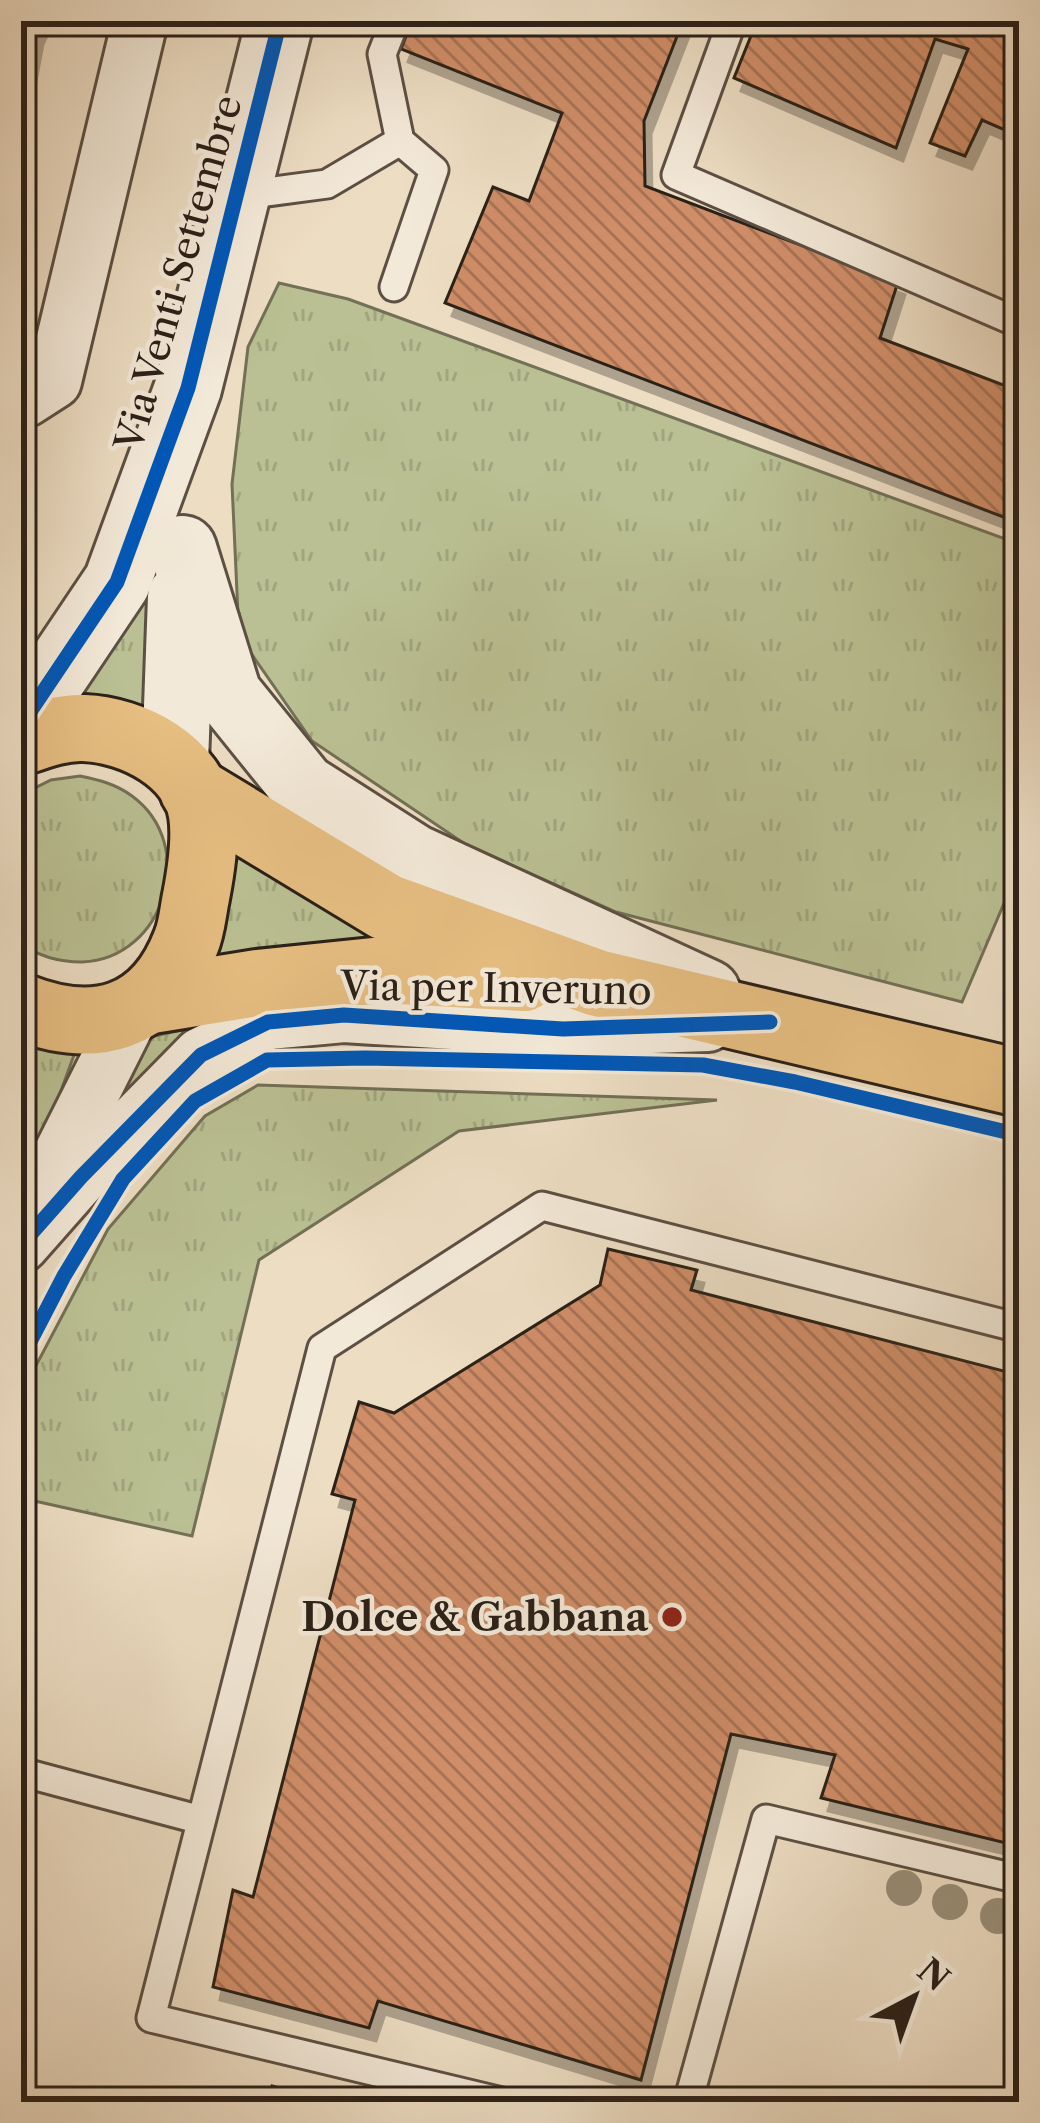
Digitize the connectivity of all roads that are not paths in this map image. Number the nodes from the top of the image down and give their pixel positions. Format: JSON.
{"nodes":[{"id":1,"x":140,"y":21,"type":"edge"},
{"id":2,"x":280,"y":21,"type":"edge"},
{"id":3,"x":395,"y":21,"type":"edge"},
{"id":4,"x":732,"y":21,"type":"edge"},
{"id":5,"x":400,"y":141,"type":"junction"},
{"id":6,"x":237,"y":196,"type":"junction"},
{"id":7,"x":394,"y":286,"type":"dead end"},
{"id":8,"x":1019,"y":323,"type":"edge"},
{"id":9,"x":188,"y":388,"type":"junction"},
{"id":10,"x":38,"y":390,"type":"edge"},
{"id":11,"x":183,"y":549,"type":"junction"},
{"id":12,"x":21,"y":724,"type":"edge"},
{"id":13,"x":21,"y":742,"type":"edge"},
{"id":14,"x":184,"y":776,"type":"junction"},
{"id":15,"x":596,"y":982,"type":"junction"},
{"id":16,"x":140,"y":1006,"type":"junction"},
{"id":17,"x":21,"y":1007,"type":"edge"},
{"id":18,"x":770,"y":1022,"type":"junction"},
{"id":19,"x":1019,"y":1083,"type":"edge"},
{"id":20,"x":21,"y":1235,"type":"edge"},
{"id":21,"x":21,"y":1245,"type":"edge"},
{"id":22,"x":1019,"y":1328,"type":"edge"},
{"id":23,"x":21,"y":1772,"type":"edge"},
{"id":24,"x":201,"y":1820,"type":"junction"},
{"id":25,"x":1019,"y":1879,"type":"edge"},
{"id":26,"x":502,"y":2102,"type":"edge"},
{"id":27,"x":688,"y":2102,"type":"edge"}],
"edges":[{"from":1,"to":10,"type":"street"},
{"from":2,"to":6,"type":"street","name":"Via Venti Settembre"},
{"from":3,"to":5,"type":"lane"},
{"from":4,"to":8,"type":"lane"},
{"from":5,"to":6,"type":"lane"},
{"from":5,"to":7,"type":"lane"},
{"from":6,"to":9,"type":"street","name":"Via Venti Settembre"},
{"from":9,"to":11,"type":"street","name":"Via Venti Settembre"},
{"from":9,"to":12,"type":"street","name":"Via Venti Settembre"},
{"from":11,"to":14,"type":"street","name":"Via Venti Settembre"},
{"from":11,"to":18,"type":"street","name":"Via per Inveruno"},
{"from":13,"to":14,"type":"main road","name":"Via per Inveruno"},
{"from":14,"to":15,"type":"main road","name":"Via per Inveruno"},
{"from":14,"to":16,"type":"main road"},
{"from":15,"to":16,"type":"main road","name":"Via per Inveruno"},
{"from":15,"to":18,"type":"main road"},
{"from":16,"to":17,"type":"main road","name":"Via per Inveruno"},
{"from":16,"to":20,"type":"street"},
{"from":18,"to":19,"type":"main road"},
{"from":18,"to":21,"type":"street","name":"Via per Inveruno"},
{"from":22,"to":24,"type":"lane"},
{"from":23,"to":24,"type":"lane"},
{"from":24,"to":26,"type":"lane"},
{"from":25,"to":27,"type":"lane"}]}
